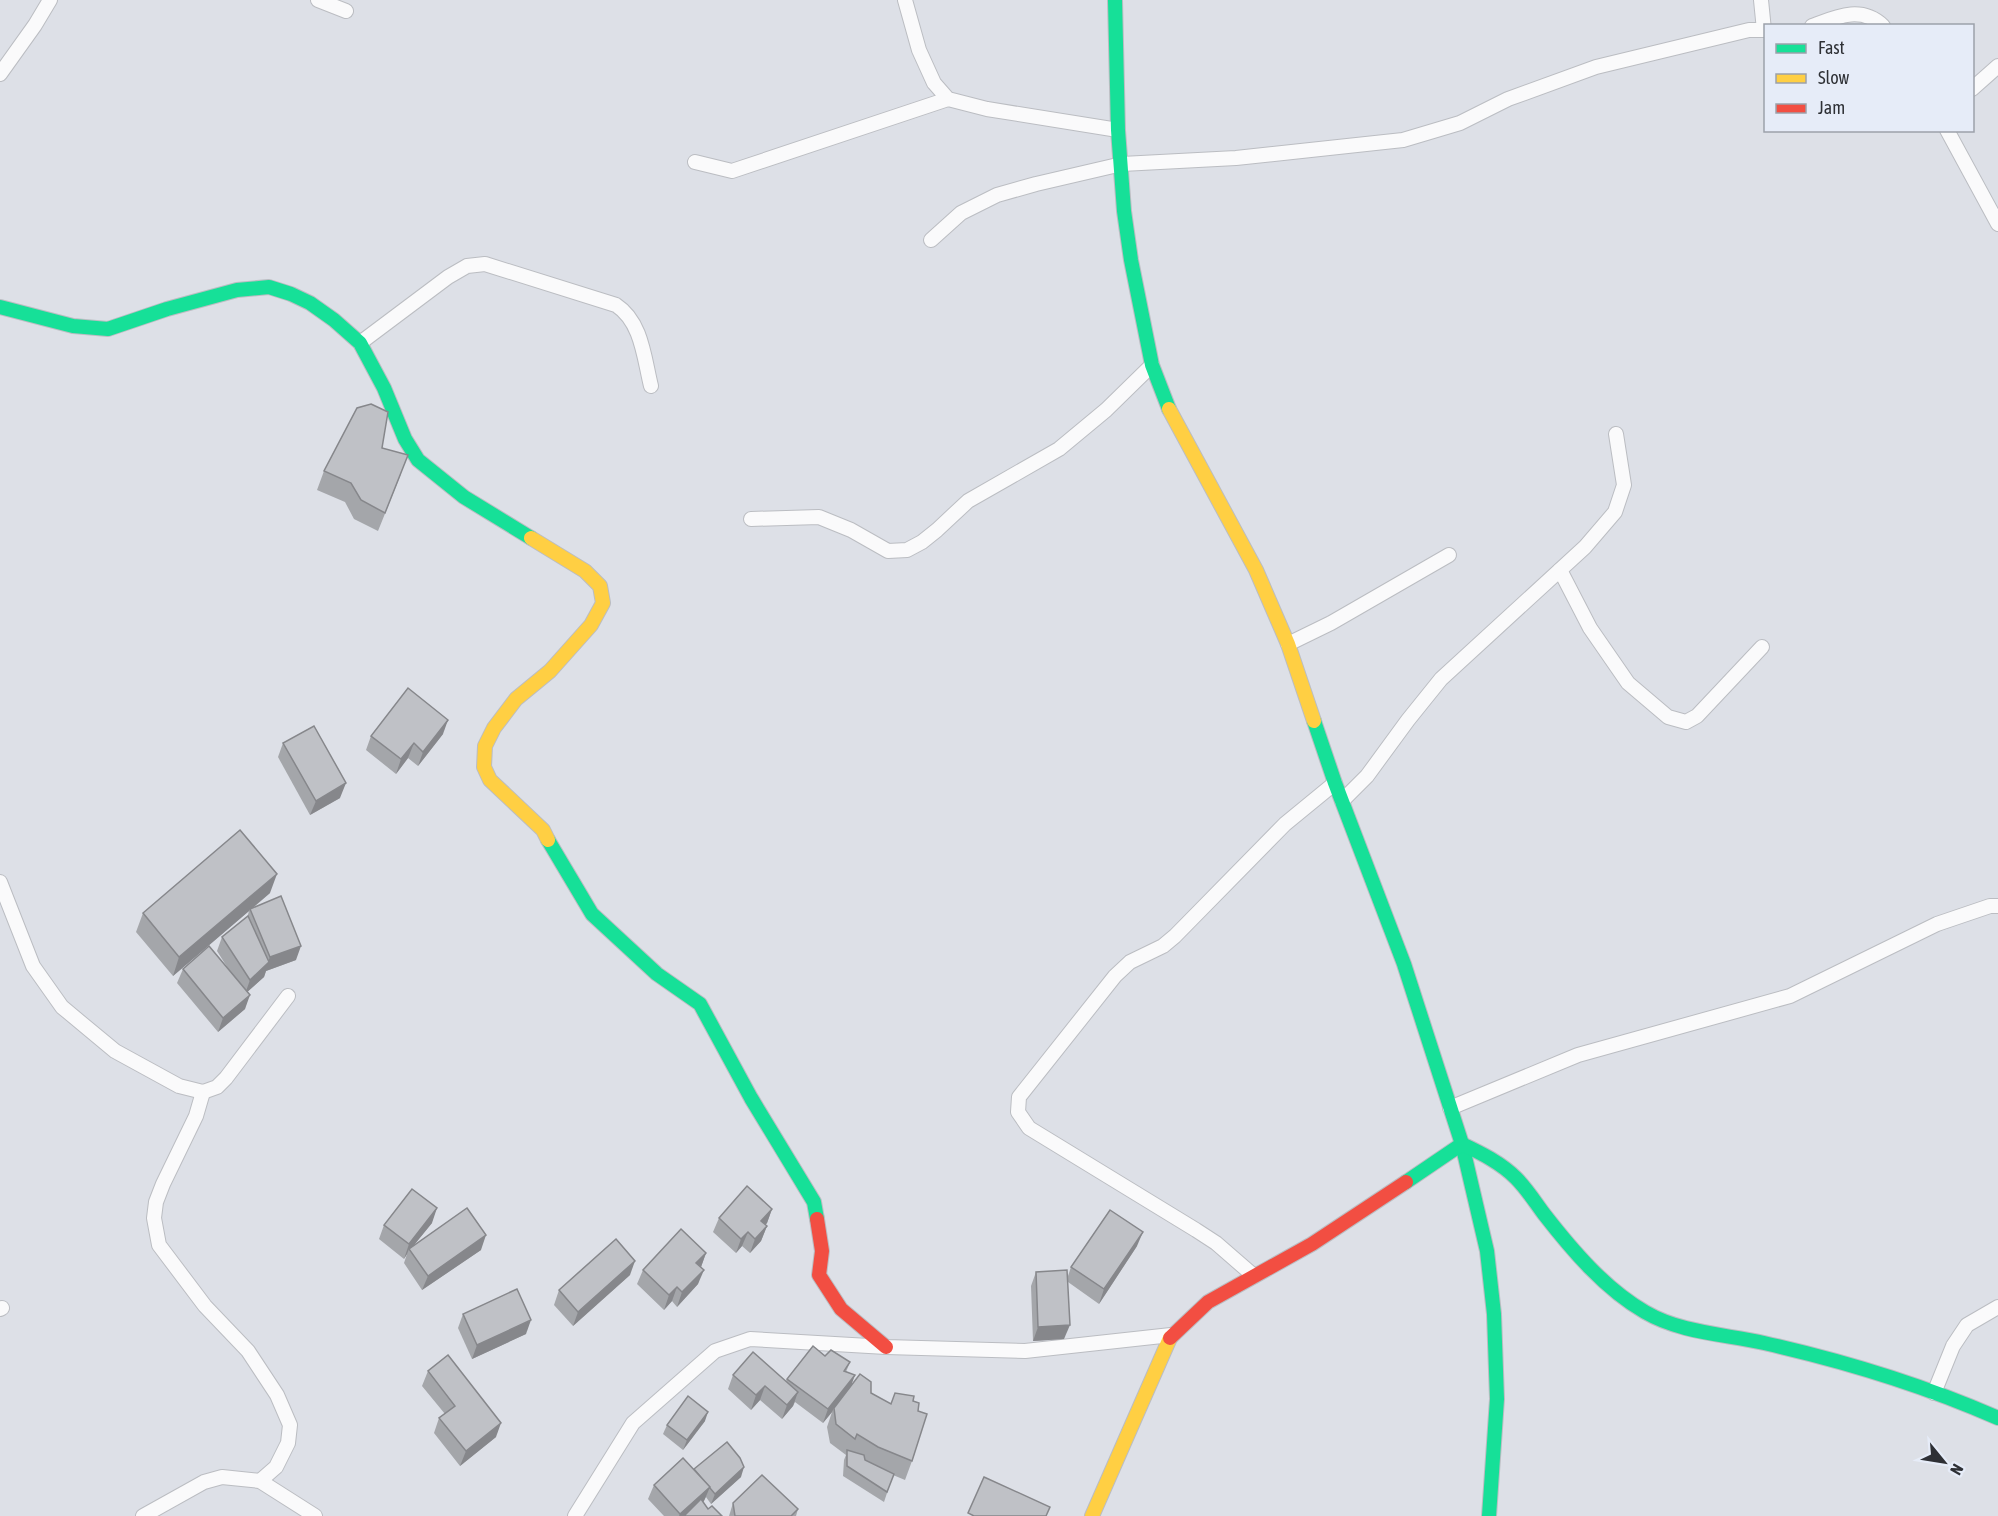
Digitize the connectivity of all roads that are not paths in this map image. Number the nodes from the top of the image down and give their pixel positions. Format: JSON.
{"nodes":[{"id":1,"x":50,"y":0,"type":"edge"},
{"id":2,"x":318,"y":0,"type":"edge"},
{"id":3,"x":905,"y":0,"type":"edge"},
{"id":4,"x":1115,"y":0,"type":"edge"},
{"id":5,"x":1761,"y":0,"type":"edge"},
{"id":6,"x":1867,"y":0,"type":"edge"},
{"id":7,"x":346,"y":11,"type":"dead end"},
{"id":8,"x":1862,"y":14,"type":"junction"},
{"id":9,"x":1764,"y":24,"type":"edge"},
{"id":10,"x":1817,"y":24,"type":"edge"},
{"id":11,"x":1880,"y":24,"type":"edge"},
{"id":12,"x":1764,"y":30,"type":"edge"},
{"id":13,"x":1998,"y":66,"type":"edge"},
{"id":14,"x":0,"y":74,"type":"edge"},
{"id":15,"x":1974,"y":87,"type":"edge"},
{"id":16,"x":948,"y":99,"type":"junction"},
{"id":17,"x":1118,"y":130,"type":"junction"},
{"id":18,"x":1948,"y":132,"type":"edge"},
{"id":19,"x":695,"y":162,"type":"dead end"},
{"id":20,"x":1122,"y":164,"type":"junction"},
{"id":21,"x":1998,"y":222,"type":"edge"},
{"id":22,"x":931,"y":240,"type":"dead end"},
{"id":23,"x":0,"y":307,"type":"edge"},
{"id":24,"x":360,"y":343,"type":"junction"},
{"id":25,"x":1152,"y":365,"type":"junction"},
{"id":26,"x":651,"y":386,"type":"dead end"},
{"id":27,"x":1616,"y":434,"type":"dead end"},
{"id":28,"x":751,"y":519,"type":"dead end"},
{"id":29,"x":1449,"y":555,"type":"dead end"},
{"id":30,"x":1560,"y":570,"type":"junction"},
{"id":31,"x":1288,"y":644,"type":"junction"},
{"id":32,"x":1762,"y":647,"type":"dead end"},
{"id":33,"x":1335,"y":783,"type":"junction"},
{"id":34,"x":1342,"y":801,"type":"junction"},
{"id":35,"x":0,"y":882,"type":"edge"},
{"id":36,"x":1998,"y":906,"type":"edge"},
{"id":37,"x":288,"y":996,"type":"dead end"},
{"id":38,"x":203,"y":1092,"type":"junction"},
{"id":39,"x":1450,"y":1108,"type":"junction"},
{"id":40,"x":1462,"y":1144,"type":"junction"},
{"id":41,"x":1254,"y":1276,"type":"junction"},
{"id":42,"x":1998,"y":1307,"type":"edge"},
{"id":43,"x":1171,"y":1335,"type":"junction"},
{"id":44,"x":886,"y":1347,"type":"junction"},
{"id":45,"x":1934,"y":1393,"type":"junction"},
{"id":46,"x":1998,"y":1418,"type":"edge"},
{"id":47,"x":260,"y":1481,"type":"junction"},
{"id":48,"x":142,"y":1516,"type":"edge"},
{"id":49,"x":315,"y":1516,"type":"edge"},
{"id":50,"x":575,"y":1516,"type":"edge"},
{"id":51,"x":1092,"y":1516,"type":"edge"},
{"id":52,"x":1489,"y":1516,"type":"edge"}],
"edges":[{"from":1,"to":14,"type":"street"},
{"from":2,"to":7,"type":"street"},
{"from":3,"to":16,"type":"street"},
{"from":4,"to":17,"type":"street"},
{"from":5,"to":9,"type":"street"},
{"from":6,"to":8,"type":"street"},
{"from":8,"to":10,"type":"street"},
{"from":8,"to":11,"type":"street"},
{"from":12,"to":20,"type":"street"},
{"from":13,"to":15,"type":"street"},
{"from":16,"to":17,"type":"street"},
{"from":16,"to":19,"type":"street"},
{"from":17,"to":20,"type":"street"},
{"from":18,"to":21,"type":"street"},
{"from":20,"to":22,"type":"street"},
{"from":20,"to":25,"type":"street"},
{"from":23,"to":24,"type":"street"},
{"from":24,"to":26,"type":"street"},
{"from":24,"to":44,"type":"street"},
{"from":25,"to":28,"type":"street"},
{"from":25,"to":31,"type":"street"},
{"from":27,"to":30,"type":"street"},
{"from":29,"to":31,"type":"street"},
{"from":30,"to":32,"type":"street"},
{"from":30,"to":34,"type":"street"},
{"from":31,"to":33,"type":"street"},
{"from":33,"to":34,"type":"street"},
{"from":33,"to":41,"type":"street"},
{"from":34,"to":39,"type":"street"},
{"from":35,"to":38,"type":"street"},
{"from":36,"to":39,"type":"street"},
{"from":37,"to":38,"type":"street"},
{"from":38,"to":47,"type":"street"},
{"from":39,"to":40,"type":"street"},
{"from":40,"to":41,"type":"street"},
{"from":40,"to":45,"type":"street"},
{"from":40,"to":52,"type":"street"},
{"from":41,"to":43,"type":"street"},
{"from":42,"to":45,"type":"street"},
{"from":43,"to":44,"type":"street"},
{"from":43,"to":51,"type":"street"},
{"from":44,"to":50,"type":"street"},
{"from":45,"to":46,"type":"street"},
{"from":47,"to":48,"type":"street"},
{"from":47,"to":49,"type":"street"}]}
